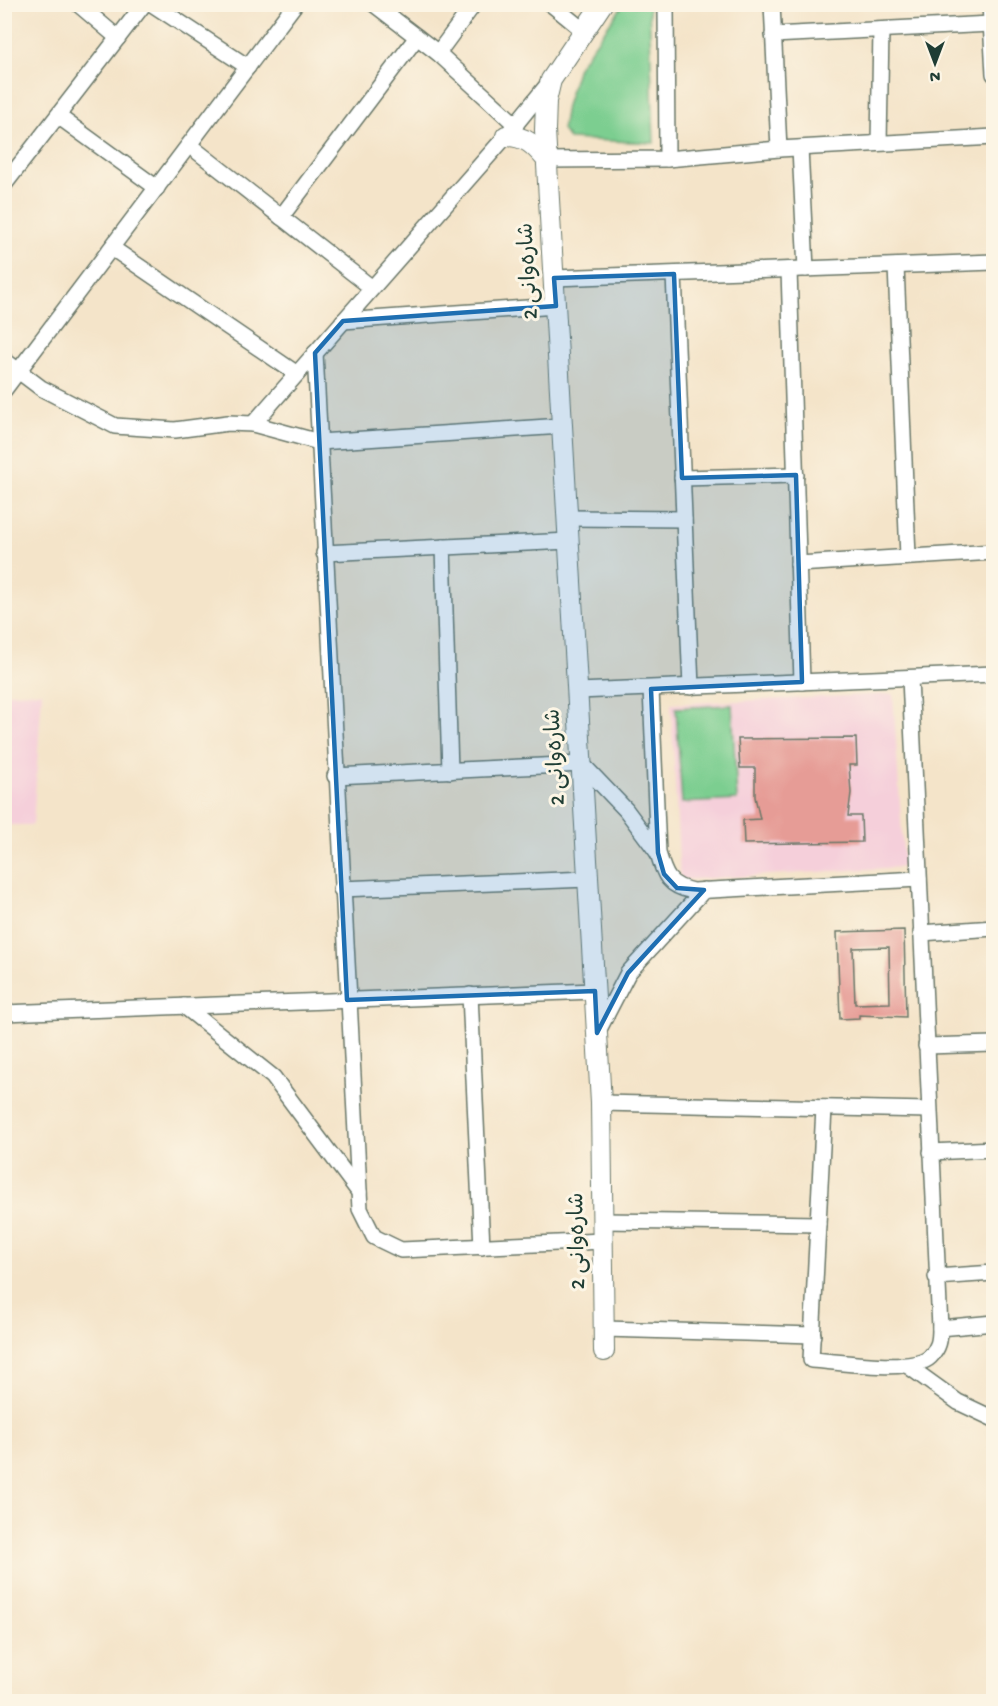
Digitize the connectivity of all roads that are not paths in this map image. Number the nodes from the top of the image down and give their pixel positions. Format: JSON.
{"nodes":[{"id":1,"x":78,"y":4,"type":"edge"},
{"id":2,"x":144,"y":4,"type":"edge"},
{"id":3,"x":152,"y":4,"type":"edge"},
{"id":4,"x":295,"y":4,"type":"edge"},
{"id":5,"x":374,"y":4,"type":"edge"},
{"id":6,"x":474,"y":4,"type":"edge"},
{"id":7,"x":550,"y":4,"type":"edge"},
{"id":8,"x":602,"y":4,"type":"edge"},
{"id":9,"x":666,"y":4,"type":"edge"},
{"id":10,"x":772,"y":4,"type":"edge"},
{"id":11,"x":990,"y":4,"type":"edge"},
{"id":12,"x":991,"y":24,"type":"junction"},
{"id":13,"x":881,"y":30,"type":"junction"},
{"id":14,"x":584,"y":31,"type":"junction"},
{"id":15,"x":773,"y":35,"type":"junction"},
{"id":16,"x":417,"y":37,"type":"junction"},
{"id":17,"x":118,"y":38,"type":"junction"},
{"id":18,"x":438,"y":53,"type":"junction"},
{"id":19,"x":248,"y":67,"type":"junction"},
{"id":20,"x":993,"y":74,"type":"edge"},
{"id":21,"x":551,"y":80,"type":"junction"},
{"id":22,"x":58,"y":116,"type":"junction"},
{"id":23,"x":511,"y":130,"type":"junction"},
{"id":24,"x":993,"y":137,"type":"edge"},
{"id":25,"x":879,"y":143,"type":"junction"},
{"id":26,"x":189,"y":146,"type":"junction"},
{"id":27,"x":800,"y":148,"type":"junction"},
{"id":28,"x":779,"y":149,"type":"junction"},
{"id":29,"x":667,"y":159,"type":"junction"},
{"id":30,"x":547,"y":160,"type":"junction"},
{"id":31,"x":4,"y":185,"type":"edge"},
{"id":32,"x":157,"y":188,"type":"junction"},
{"id":33,"x":280,"y":217,"type":"junction"},
{"id":34,"x":112,"y":248,"type":"junction"},
{"id":35,"x":993,"y":262,"type":"edge"},
{"id":36,"x":896,"y":266,"type":"junction"},
{"id":37,"x":806,"y":269,"type":"junction"},
{"id":38,"x":789,"y":270,"type":"junction"},
{"id":39,"x":674,"y":274,"type":"junction"},
{"id":40,"x":554,"y":278,"type":"junction"},
{"id":41,"x":372,"y":288,"type":"junction"},
{"id":42,"x":556,"y":306,"type":"junction"},
{"id":43,"x":343,"y":321,"type":"junction"},
{"id":44,"x":315,"y":353,"type":"junction"},
{"id":45,"x":4,"y":360,"type":"edge"},
{"id":46,"x":19,"y":371,"type":"junction"},
{"id":47,"x":297,"y":374,"type":"junction"},
{"id":48,"x":4,"y":390,"type":"edge"},
{"id":49,"x":253,"y":424,"type":"junction"},
{"id":50,"x":562,"y":426,"type":"junction"},
{"id":51,"x":319,"y":442,"type":"junction"},
{"id":52,"x":796,"y":475,"type":"junction"},
{"id":53,"x":682,"y":478,"type":"junction"},
{"id":54,"x":568,"y":518,"type":"junction"},
{"id":55,"x":684,"y":519,"type":"junction"},
{"id":56,"x":569,"y":541,"type":"junction"},
{"id":57,"x":443,"y":548,"type":"junction"},
{"id":58,"x":993,"y":552,"type":"edge"},
{"id":59,"x":324,"y":553,"type":"junction"},
{"id":60,"x":908,"y":557,"type":"junction"},
{"id":61,"x":798,"y":564,"type":"junction"},
{"id":62,"x":993,"y":674,"type":"edge"},
{"id":63,"x":910,"y":678,"type":"junction"},
{"id":64,"x":802,"y":682,"type":"junction"},
{"id":65,"x":691,"y":687,"type":"junction"},
{"id":66,"x":651,"y":689,"type":"junction"},
{"id":67,"x":578,"y":691,"type":"junction"},
{"id":68,"x":582,"y":764,"type":"junction"},
{"id":69,"x":450,"y":771,"type":"junction"},
{"id":70,"x":335,"y":776,"type":"junction"},
{"id":71,"x":658,"y":853,"type":"junction"},
{"id":72,"x":588,"y":879,"type":"junction"},
{"id":73,"x":919,"y":879,"type":"junction"},
{"id":74,"x":341,"y":889,"type":"junction"},
{"id":75,"x":704,"y":890,"type":"junction"},
{"id":76,"x":993,"y":928,"type":"edge"},
{"id":77,"x":921,"y":933,"type":"junction"},
{"id":78,"x":595,"y":991,"type":"junction"},
{"id":79,"x":470,"y":995,"type":"junction"},
{"id":80,"x":347,"y":1000,"type":"junction"},
{"id":81,"x":184,"y":1006,"type":"junction"},
{"id":82,"x":4,"y":1013,"type":"edge"},
{"id":83,"x":597,"y":1033,"type":"junction"},
{"id":84,"x":993,"y":1044,"type":"edge"},
{"id":85,"x":926,"y":1046,"type":"junction"},
{"id":86,"x":601,"y":1103,"type":"junction"},
{"id":87,"x":824,"y":1108,"type":"junction"},
{"id":88,"x":929,"y":1110,"type":"junction"},
{"id":89,"x":993,"y":1149,"type":"edge"},
{"id":90,"x":931,"y":1152,"type":"junction"},
{"id":91,"x":359,"y":1192,"type":"junction"},
{"id":92,"x":603,"y":1221,"type":"junction"},
{"id":93,"x":818,"y":1224,"type":"junction"},
{"id":94,"x":603,"y":1241,"type":"junction"},
{"id":95,"x":482,"y":1247,"type":"junction"},
{"id":96,"x":993,"y":1273,"type":"edge"},
{"id":97,"x":936,"y":1277,"type":"junction"},
{"id":98,"x":993,"y":1323,"type":"edge"},
{"id":99,"x":940,"y":1328,"type":"junction"},
{"id":100,"x":604,"y":1329,"type":"junction"},
{"id":101,"x":813,"y":1335,"type":"junction"},
{"id":102,"x":604,"y":1351,"type":"dead end"},
{"id":103,"x":908,"y":1366,"type":"junction"},
{"id":104,"x":993,"y":1419,"type":"edge"}],
"edges":[{"from":1,"to":17,"type":"street"},
{"from":2,"to":17,"type":"street"},
{"from":3,"to":19,"type":"street"},
{"from":4,"to":19,"type":"street"},
{"from":5,"to":16,"type":"street"},
{"from":6,"to":18,"type":"street"},
{"from":7,"to":14,"type":"street"},
{"from":8,"to":14,"type":"street"},
{"from":9,"to":29,"type":"street"},
{"from":10,"to":15,"type":"street"},
{"from":11,"to":12,"type":"street"},
{"from":12,"to":13,"type":"street"},
{"from":12,"to":20,"type":"street"},
{"from":13,"to":15,"type":"street"},
{"from":13,"to":25,"type":"street"},
{"from":14,"to":21,"type":"street"},
{"from":15,"to":28,"type":"street"},
{"from":16,"to":18,"type":"street"},
{"from":16,"to":33,"type":"street"},
{"from":17,"to":22,"type":"street"},
{"from":18,"to":23,"type":"street"},
{"from":19,"to":26,"type":"street"},
{"from":21,"to":23,"type":"street"},
{"from":21,"to":30,"type":"street","name":"شارەوانی 2"},
{"from":22,"to":31,"type":"street"},
{"from":22,"to":32,"type":"street"},
{"from":23,"to":30,"type":"street"},
{"from":23,"to":41,"type":"street"},
{"from":24,"to":25,"type":"street"},
{"from":25,"to":27,"type":"street"},
{"from":26,"to":32,"type":"street"},
{"from":26,"to":33,"type":"street"},
{"from":27,"to":28,"type":"street"},
{"from":27,"to":37,"type":"street"},
{"from":28,"to":29,"type":"street"},
{"from":29,"to":30,"type":"street"},
{"from":30,"to":40,"type":"street","name":"شارەوانی 2"},
{"from":32,"to":34,"type":"street"},
{"from":33,"to":41,"type":"street"},
{"from":34,"to":46,"type":"street"},
{"from":34,"to":47,"type":"street"},
{"from":35,"to":36,"type":"street"},
{"from":36,"to":37,"type":"street"},
{"from":36,"to":60,"type":"street"},
{"from":37,"to":38,"type":"street"},
{"from":38,"to":39,"type":"street"},
{"from":38,"to":52,"type":"street"},
{"from":39,"to":40,"type":"street"},
{"from":39,"to":53,"type":"street"},
{"from":40,"to":42,"type":"street","name":"شارەوانی 2"},
{"from":41,"to":43,"type":"street"},
{"from":42,"to":43,"type":"street"},
{"from":42,"to":50,"type":"street","name":"شارەوانی 2"},
{"from":43,"to":44,"type":"street"},
{"from":44,"to":47,"type":"street"},
{"from":44,"to":51,"type":"street"},
{"from":45,"to":46,"type":"street"},
{"from":46,"to":48,"type":"street"},
{"from":46,"to":49,"type":"street"},
{"from":47,"to":49,"type":"street"},
{"from":49,"to":51,"type":"street"},
{"from":50,"to":51,"type":"street"},
{"from":50,"to":54,"type":"street","name":"شارەوانی 2"},
{"from":51,"to":59,"type":"street"},
{"from":52,"to":53,"type":"street"},
{"from":52,"to":61,"type":"street"},
{"from":53,"to":55,"type":"street"},
{"from":54,"to":55,"type":"street"},
{"from":54,"to":56,"type":"street","name":"شارەوانی 2"},
{"from":55,"to":65,"type":"street"},
{"from":56,"to":57,"type":"street"},
{"from":56,"to":67,"type":"street","name":"شارەوانی 2"},
{"from":57,"to":59,"type":"street"},
{"from":57,"to":69,"type":"street"},
{"from":58,"to":60,"type":"street"},
{"from":59,"to":70,"type":"street"},
{"from":60,"to":61,"type":"street"},
{"from":61,"to":64,"type":"street"},
{"from":62,"to":63,"type":"street"},
{"from":63,"to":64,"type":"street"},
{"from":63,"to":73,"type":"street"},
{"from":64,"to":65,"type":"street"},
{"from":65,"to":66,"type":"street"},
{"from":66,"to":67,"type":"street"},
{"from":66,"to":71,"type":"street"},
{"from":67,"to":68,"type":"street","name":"شارەوانی 2"},
{"from":68,"to":69,"type":"street"},
{"from":68,"to":71,"type":"street"},
{"from":68,"to":72,"type":"street","name":"شارەوانی 2"},
{"from":69,"to":70,"type":"street"},
{"from":70,"to":74,"type":"street"},
{"from":71,"to":75,"type":"street"},
{"from":72,"to":74,"type":"street"},
{"from":72,"to":78,"type":"street","name":"شارەوانی 2"},
{"from":73,"to":75,"type":"street"},
{"from":73,"to":77,"type":"street"},
{"from":74,"to":80,"type":"street"},
{"from":75,"to":83,"type":"street"},
{"from":76,"to":77,"type":"street"},
{"from":77,"to":85,"type":"street"},
{"from":78,"to":79,"type":"street"},
{"from":78,"to":83,"type":"street","name":"شارەوانی 2"},
{"from":79,"to":80,"type":"street"},
{"from":79,"to":95,"type":"street"},
{"from":80,"to":81,"type":"street"},
{"from":80,"to":91,"type":"street"},
{"from":81,"to":82,"type":"street"},
{"from":81,"to":91,"type":"street"},
{"from":83,"to":86,"type":"street","name":"شارەوانی 2"},
{"from":84,"to":85,"type":"street"},
{"from":85,"to":88,"type":"street"},
{"from":86,"to":87,"type":"street"},
{"from":86,"to":92,"type":"street","name":"شارەوانی 2"},
{"from":87,"to":88,"type":"street"},
{"from":87,"to":93,"type":"street"},
{"from":88,"to":90,"type":"street"},
{"from":89,"to":90,"type":"street"},
{"from":90,"to":97,"type":"street"},
{"from":91,"to":95,"type":"street"},
{"from":92,"to":93,"type":"street"},
{"from":92,"to":94,"type":"street","name":"شارەوانی 2"},
{"from":93,"to":101,"type":"street"},
{"from":94,"to":95,"type":"street"},
{"from":94,"to":100,"type":"street","name":"شارەوانی 2"},
{"from":96,"to":97,"type":"street"},
{"from":97,"to":99,"type":"street"},
{"from":98,"to":99,"type":"street"},
{"from":99,"to":103,"type":"street"},
{"from":100,"to":101,"type":"street"},
{"from":100,"to":102,"type":"street","name":"شارەوانی 2"},
{"from":101,"to":103,"type":"street"},
{"from":103,"to":104,"type":"street"}]}
